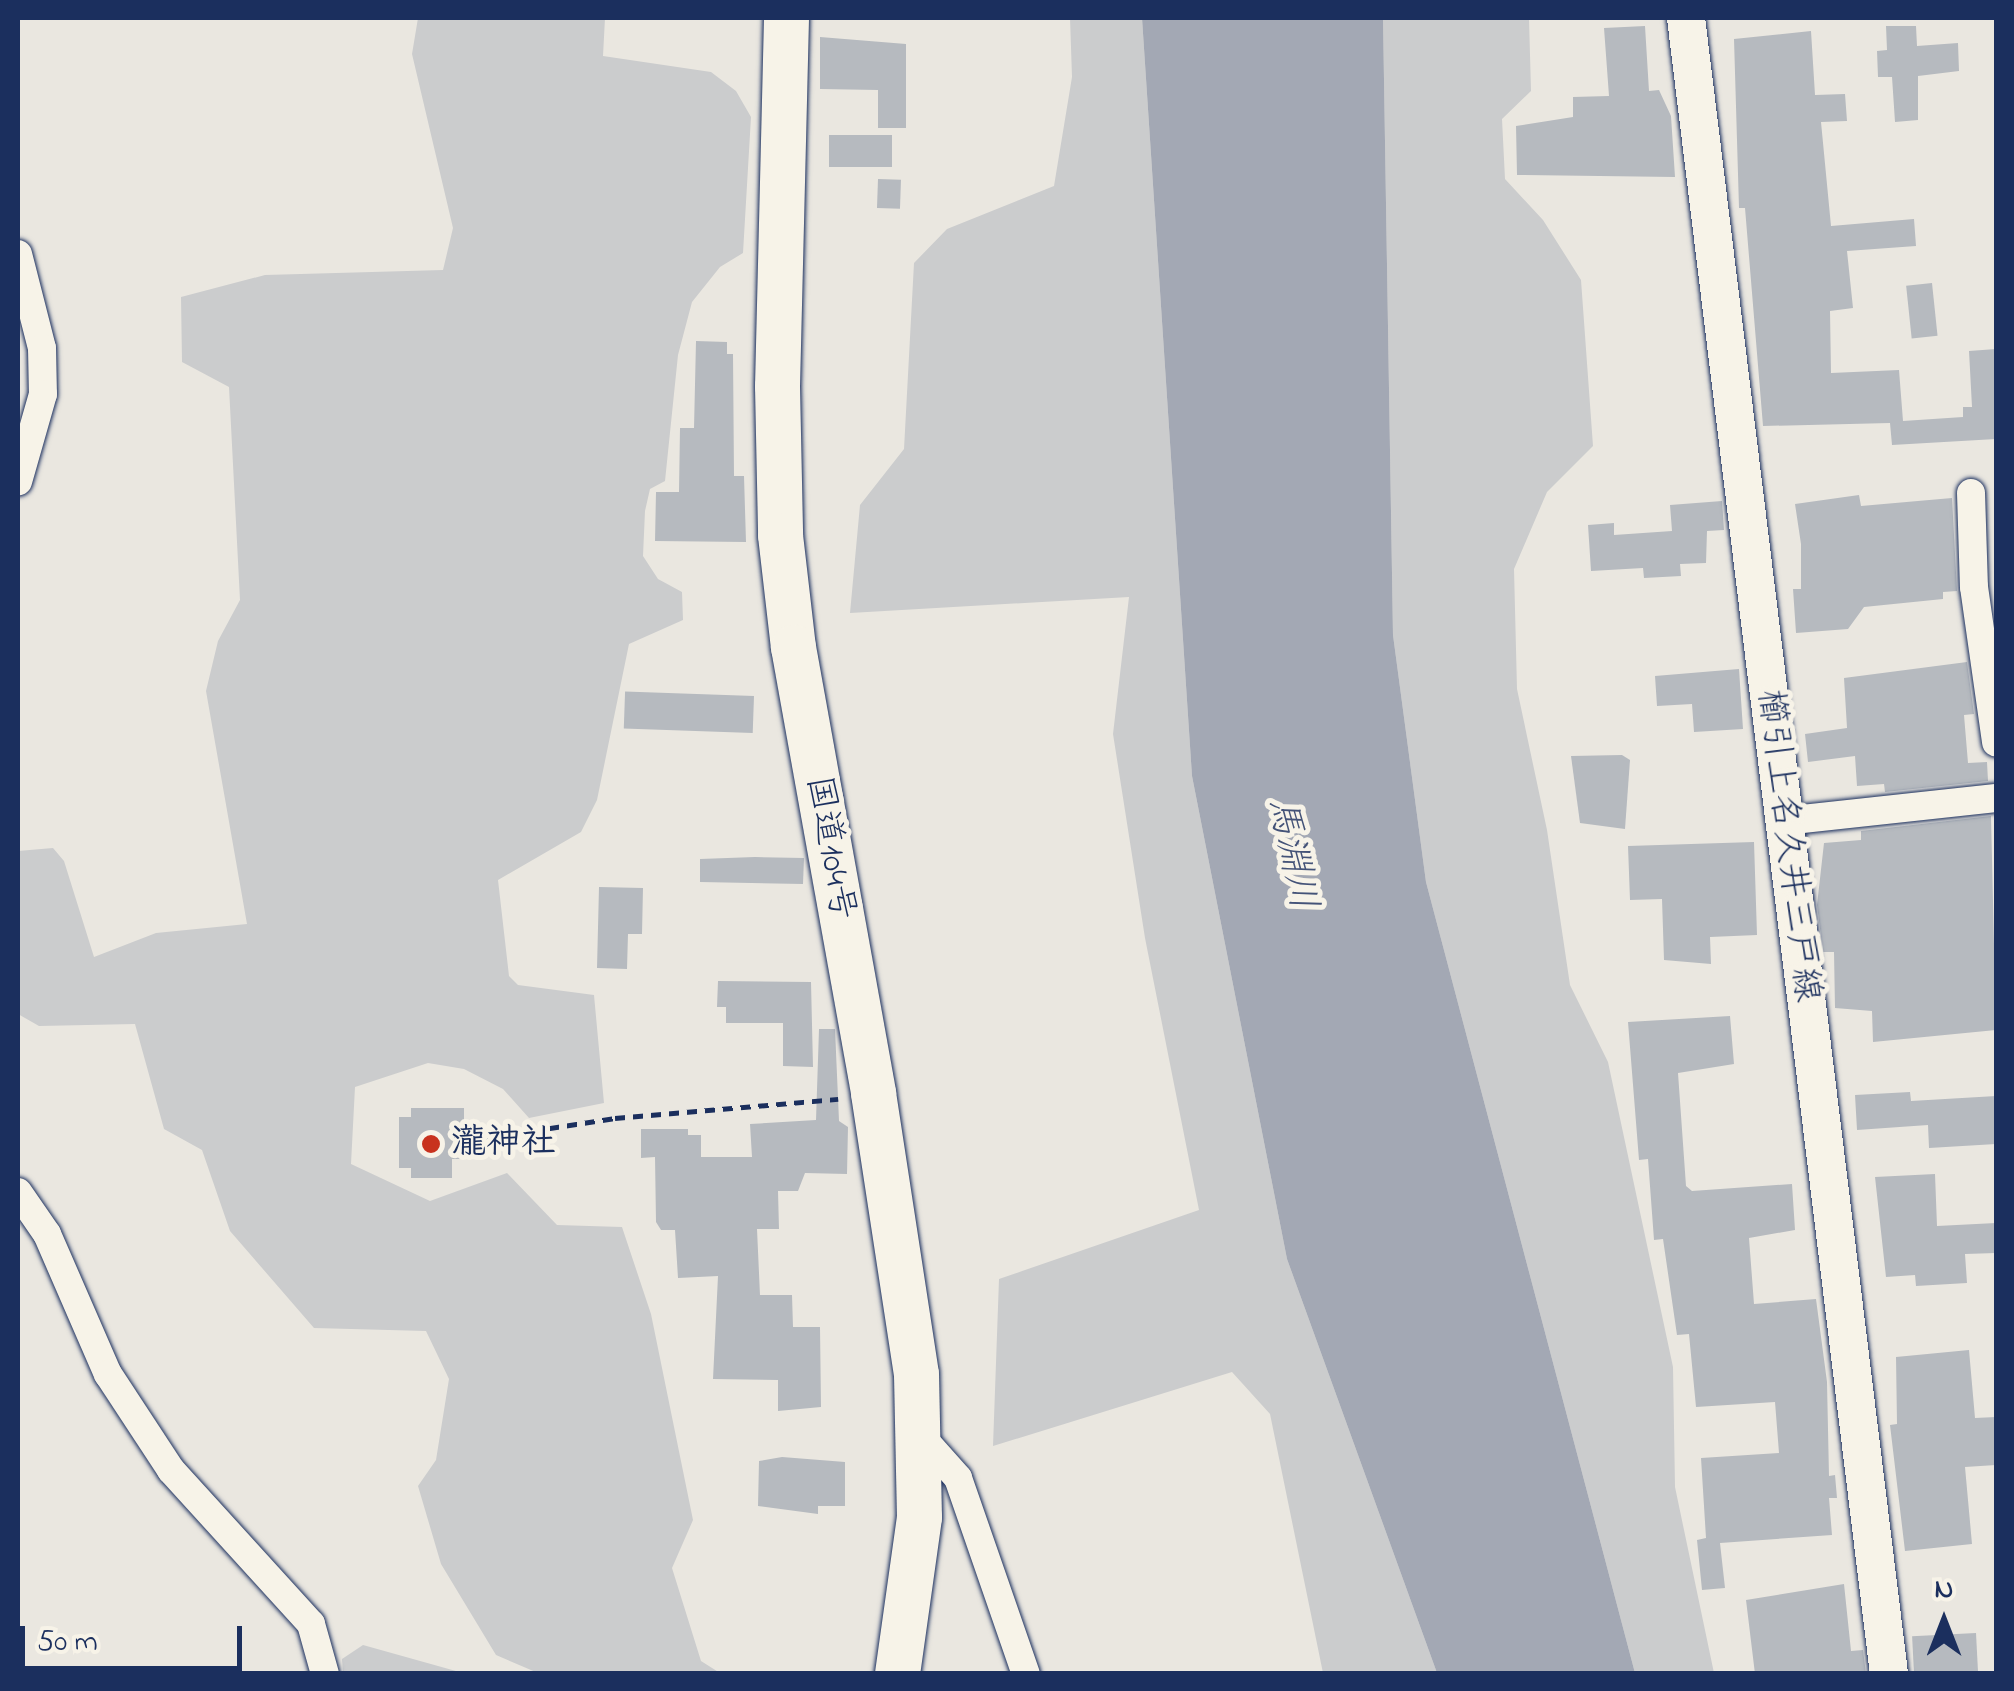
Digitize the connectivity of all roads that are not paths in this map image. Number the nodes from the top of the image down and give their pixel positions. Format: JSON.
{"nodes":[{"id":1,"x":786,"y":18,"type":"edge"},
{"id":2,"x":1686,"y":18,"type":"edge"},
{"id":3,"x":18,"y":254,"type":"edge"},
{"id":4,"x":18,"y":482,"type":"edge"},
{"id":5,"x":1972,"y":492,"type":"dead end"},
{"id":6,"x":1996,"y":742,"type":"edge"},
{"id":7,"x":1996,"y":798,"type":"edge"},
{"id":8,"x":1784,"y":821,"type":"junction"},
{"id":9,"x":18,"y":1192,"type":"edge"},
{"id":10,"x":919,"y":1434,"type":"junction"},
{"id":11,"x":325,"y":1674,"type":"edge"},
{"id":12,"x":896,"y":1674,"type":"edge"},
{"id":13,"x":1026,"y":1674,"type":"edge"},
{"id":14,"x":1889,"y":1674,"type":"edge"}],
"edges":[{"from":1,"to":10,"type":"highway","name":"国道104号"},
{"from":2,"to":8,"type":"main road","name":"櫛引上名久井三戸線"},
{"from":3,"to":4,"type":"street"},
{"from":5,"to":6,"type":"street"},
{"from":7,"to":8,"type":"street"},
{"from":8,"to":14,"type":"main road","name":"櫛引上名久井三戸線"},
{"from":9,"to":11,"type":"street"},
{"from":10,"to":12,"type":"highway","name":"国道104号"},
{"from":10,"to":13,"type":"street"}]}
